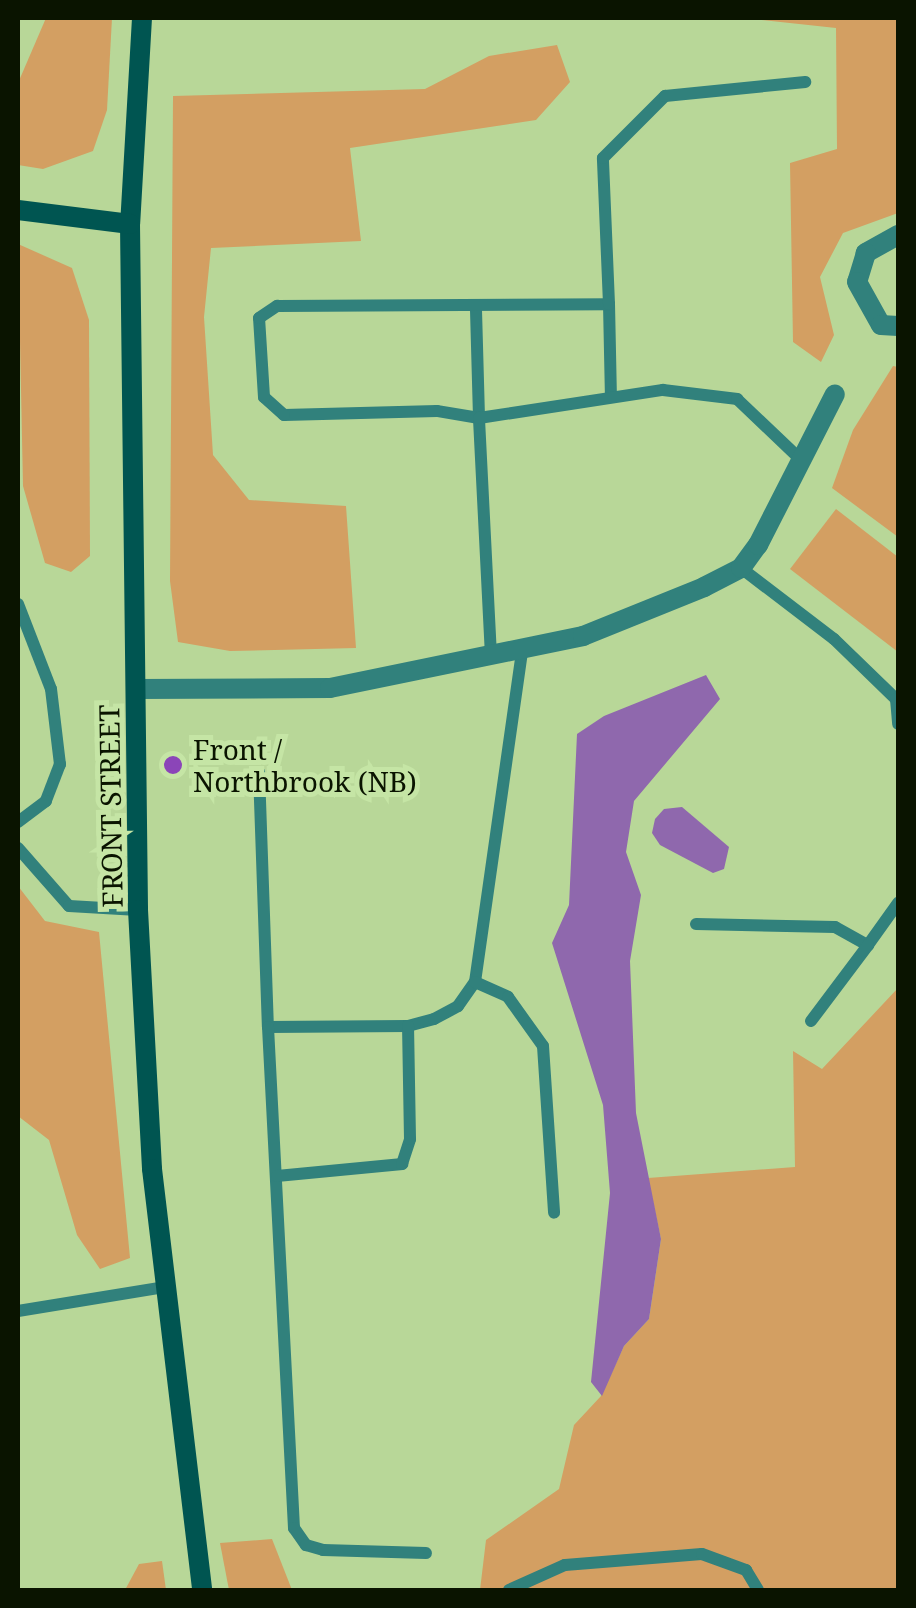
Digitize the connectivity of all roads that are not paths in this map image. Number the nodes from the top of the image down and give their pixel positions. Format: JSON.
{"nodes":[{"id":1,"x":142,"y":18,"type":"edge"},
{"id":2,"x":804,"y":82,"type":"dead end"},
{"id":3,"x":18,"y":210,"type":"edge"},
{"id":4,"x":130,"y":224,"type":"junction"},
{"id":5,"x":898,"y":235,"type":"edge"},
{"id":6,"x":610,"y":304,"type":"junction"},
{"id":7,"x":476,"y":310,"type":"junction"},
{"id":8,"x":898,"y":326,"type":"edge"},
{"id":9,"x":834,"y":394,"type":"dead end"},
{"id":10,"x":611,"y":397,"type":"junction"},
{"id":11,"x":479,"y":418,"type":"junction"},
{"id":12,"x":798,"y":456,"type":"junction"},
{"id":13,"x":741,"y":568,"type":"junction"},
{"id":14,"x":18,"y":604,"type":"edge"},
{"id":15,"x":522,"y":650,"type":"junction"},
{"id":16,"x":491,"y":656,"type":"junction"},
{"id":17,"x":136,"y":690,"type":"junction"},
{"id":18,"x":898,"y":724,"type":"edge"},
{"id":19,"x":260,"y":772,"type":"dead end"},
{"id":20,"x":18,"y":822,"type":"edge"},
{"id":21,"x":18,"y":848,"type":"edge"},
{"id":22,"x":898,"y":902,"type":"edge"},
{"id":23,"x":138,"y":910,"type":"junction"},
{"id":24,"x":696,"y":924,"type":"dead end"},
{"id":25,"x":868,"y":945,"type":"junction"},
{"id":26,"x":475,"y":982,"type":"junction"},
{"id":27,"x":811,"y":1021,"type":"dead end"},
{"id":28,"x":408,"y":1026,"type":"junction"},
{"id":29,"x":268,"y":1027,"type":"junction"},
{"id":30,"x":277,"y":1176,"type":"junction"},
{"id":31,"x":554,"y":1213,"type":"dead end"},
{"id":32,"x":164,"y":1287,"type":"junction"},
{"id":33,"x":18,"y":1311,"type":"edge"},
{"id":34,"x":426,"y":1553,"type":"dead end"},
{"id":35,"x":202,"y":1590,"type":"edge"},
{"id":36,"x":510,"y":1590,"type":"edge"},
{"id":37,"x":758,"y":1590,"type":"edge"}],
"edges":[{"from":1,"to":4,"type":"main road","name":"FRONT STREET"},
{"from":2,"to":6,"type":"lane"},
{"from":3,"to":4,"type":"main road"},
{"from":4,"to":17,"type":"main road","name":"FRONT STREET"},
{"from":5,"to":8,"type":"street"},
{"from":6,"to":7,"type":"lane"},
{"from":6,"to":10,"type":"lane"},
{"from":7,"to":11,"type":"lane"},
{"from":7,"to":11,"type":"lane"},
{"from":9,"to":12,"type":"street"},
{"from":10,"to":11,"type":"lane"},
{"from":10,"to":12,"type":"lane"},
{"from":11,"to":16,"type":"lane"},
{"from":12,"to":13,"type":"street"},
{"from":13,"to":15,"type":"street"},
{"from":13,"to":18,"type":"lane"},
{"from":14,"to":20,"type":"lane"},
{"from":15,"to":16,"type":"street"},
{"from":15,"to":26,"type":"lane"},
{"from":16,"to":17,"type":"street"},
{"from":17,"to":23,"type":"main road","name":"FRONT STREET"},
{"from":19,"to":29,"type":"lane"},
{"from":21,"to":23,"type":"lane"},
{"from":22,"to":25,"type":"lane"},
{"from":23,"to":32,"type":"main road","name":"FRONT STREET"},
{"from":24,"to":25,"type":"lane"},
{"from":25,"to":27,"type":"lane"},
{"from":26,"to":28,"type":"lane"},
{"from":26,"to":31,"type":"lane"},
{"from":28,"to":29,"type":"lane"},
{"from":28,"to":30,"type":"lane"},
{"from":29,"to":30,"type":"lane"},
{"from":30,"to":34,"type":"lane"},
{"from":32,"to":33,"type":"lane"},
{"from":32,"to":35,"type":"main road","name":"FRONT STREET"},
{"from":36,"to":37,"type":"lane"}]}
